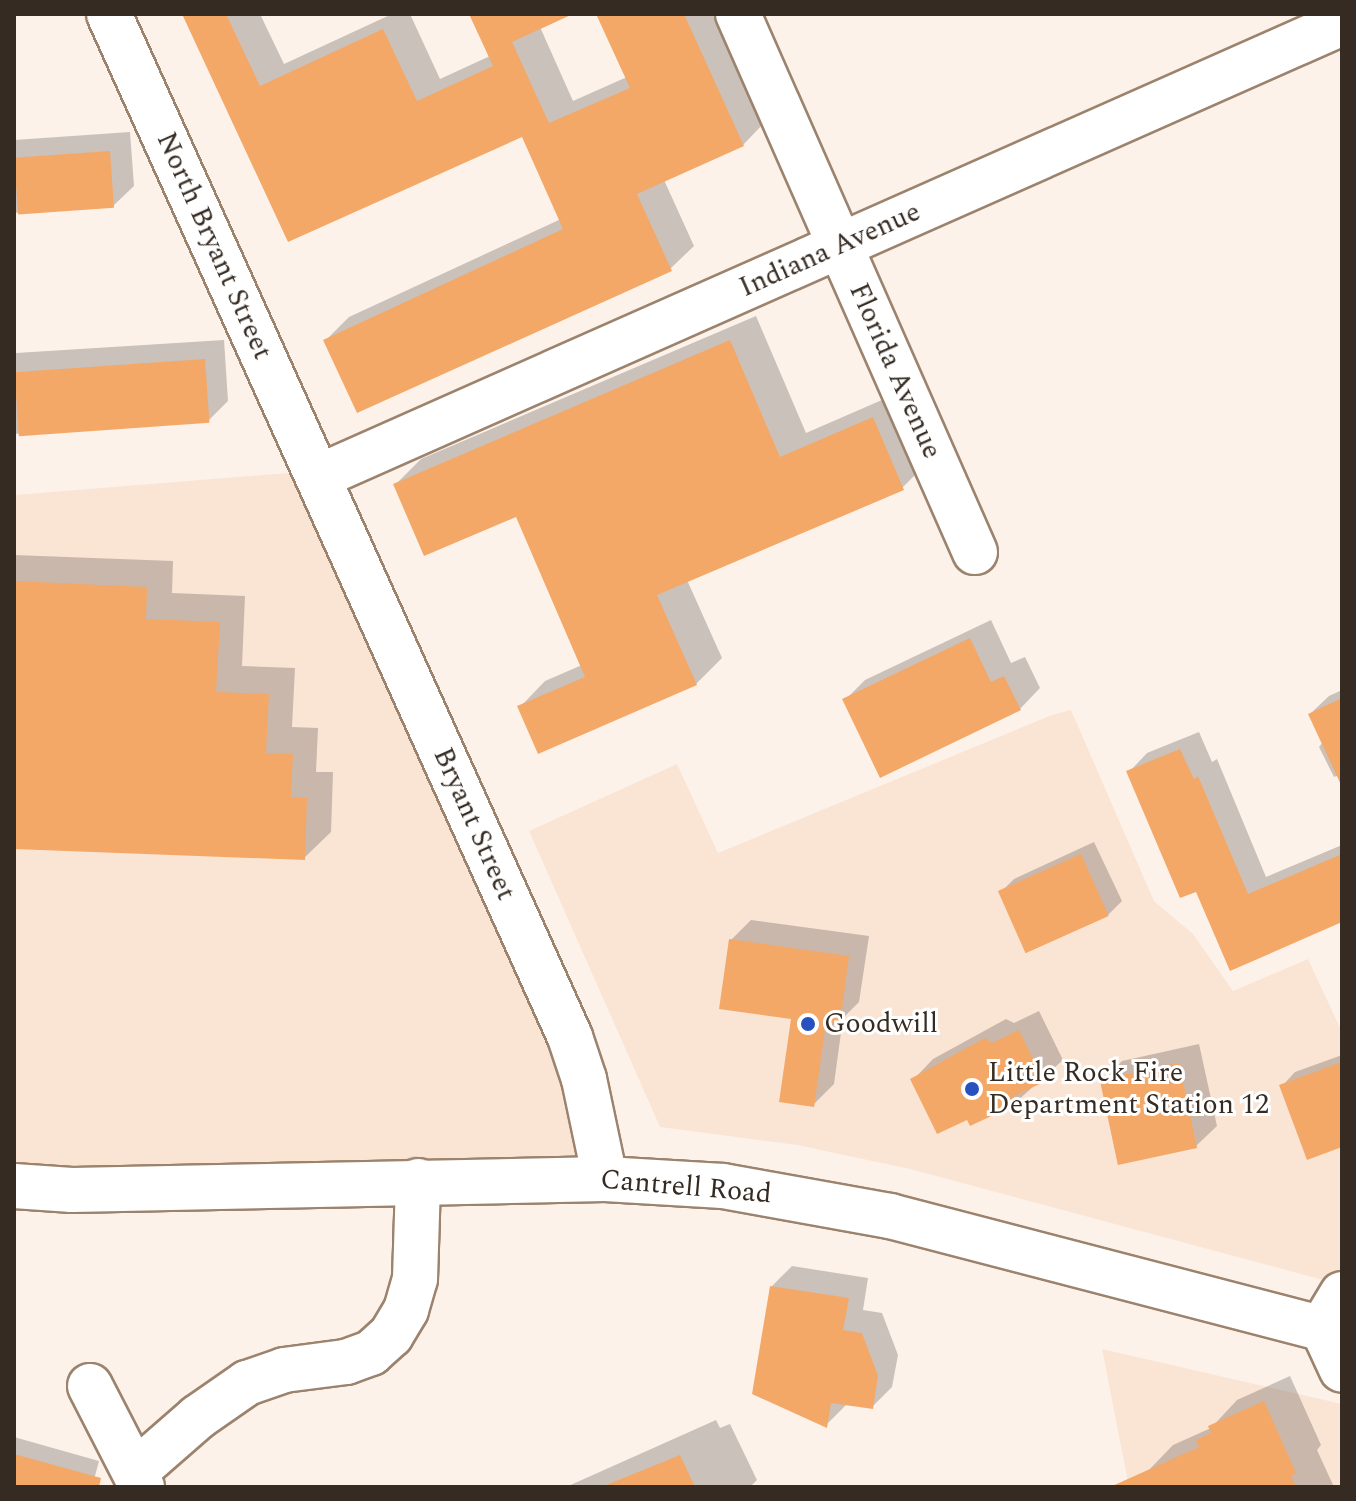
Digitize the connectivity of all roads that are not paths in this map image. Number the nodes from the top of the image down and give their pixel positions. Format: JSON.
{"nodes":[{"id":1,"x":109,"y":14,"type":"edge"},
{"id":2,"x":738,"y":14,"type":"edge"},
{"id":3,"x":1342,"y":23,"type":"edge"},
{"id":4,"x":840,"y":246,"type":"junction"},
{"id":5,"x":318,"y":477,"type":"junction"},
{"id":6,"x":975,"y":552,"type":"dead end"},
{"id":7,"x":605,"y":1179,"type":"junction"},
{"id":8,"x":418,"y":1181,"type":"junction"},
{"id":9,"x":14,"y":1186,"type":"edge"},
{"id":10,"x":1335,"y":1318,"type":"edge"},
{"id":11,"x":1342,"y":1370,"type":"edge"},
{"id":12,"x":90,"y":1386,"type":"dead end"},
{"id":13,"x":139,"y":1480,"type":"edge"}],
"edges":[{"from":1,"to":5,"type":"street","name":"North Bryant Street"},
{"from":2,"to":4,"type":"street","name":"Florida Avenue"},
{"from":3,"to":4,"type":"street","name":"Indiana Avenue"},
{"from":4,"to":5,"type":"street","name":"Indiana Avenue"},
{"from":4,"to":6,"type":"street","name":"Florida Avenue"},
{"from":5,"to":7,"type":"street","name":"Bryant Street"},
{"from":7,"to":8,"type":"street","name":"Cantrell Road"},
{"from":7,"to":10,"type":"street","name":"Cantrell Road"},
{"from":8,"to":9,"type":"street","name":"Cantrell Road"},
{"from":8,"to":13,"type":"street"},
{"from":10,"to":11,"type":"street"},
{"from":12,"to":13,"type":"street"}]}
